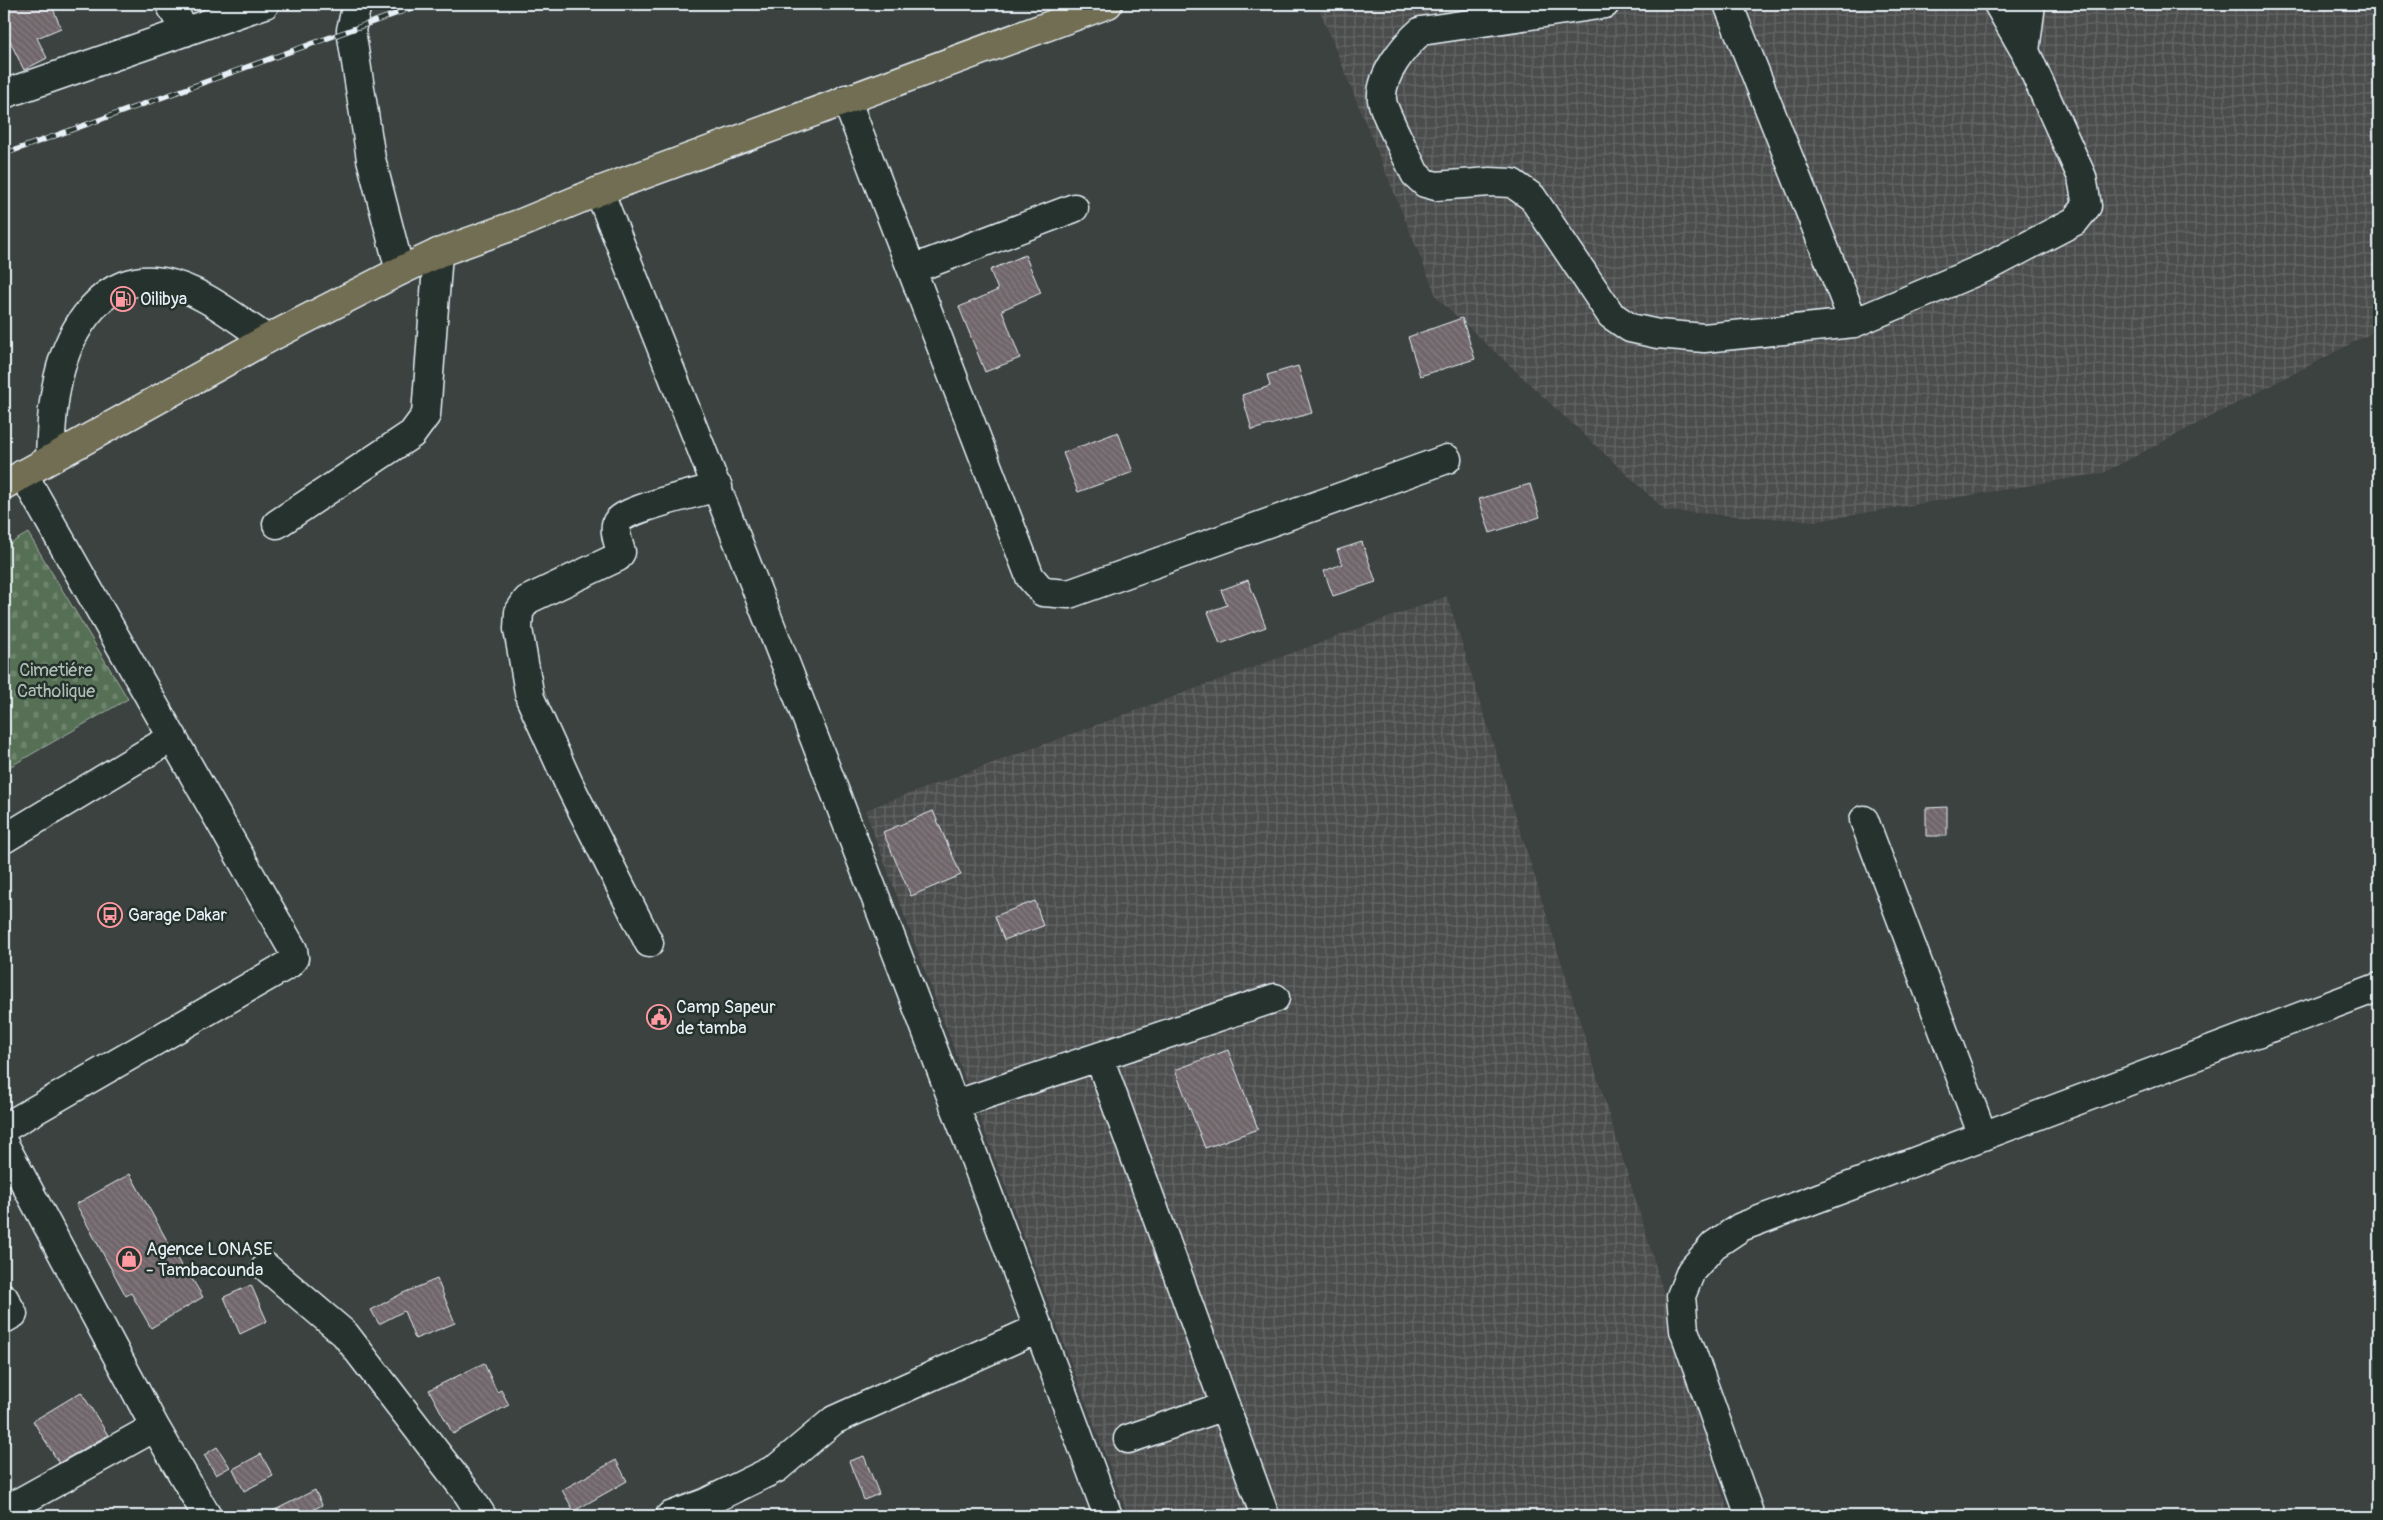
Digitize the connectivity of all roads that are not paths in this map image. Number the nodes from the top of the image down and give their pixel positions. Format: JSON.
{"nodes":[{"id":1,"x":170,"y":4,"type":"edge"},
{"id":2,"x":265,"y":4,"type":"edge"},
{"id":3,"x":357,"y":4,"type":"edge"},
{"id":4,"x":1108,"y":4,"type":"edge"},
{"id":5,"x":1605,"y":4,"type":"edge"},
{"id":6,"x":1728,"y":4,"type":"edge"},
{"id":7,"x":1998,"y":4,"type":"edge"},
{"id":8,"x":2031,"y":4,"type":"edge"},
{"id":9,"x":185,"y":32,"type":"junction"},
{"id":10,"x":2024,"y":51,"type":"junction"},
{"id":11,"x":4,"y":94,"type":"edge"},
{"id":12,"x":846,"y":99,"type":"junction"},
{"id":13,"x":599,"y":191,"type":"junction"},
{"id":14,"x":1074,"y":208,"type":"dead end"},
{"id":15,"x":438,"y":253,"type":"junction"},
{"id":16,"x":913,"y":269,"type":"junction"},
{"id":17,"x":400,"y":271,"type":"junction"},
{"id":18,"x":1854,"y":323,"type":"junction"},
{"id":19,"x":266,"y":338,"type":"junction"},
{"id":20,"x":50,"y":459,"type":"junction"},
{"id":21,"x":1447,"y":459,"type":"dead end"},
{"id":22,"x":13,"y":480,"type":"edge"},
{"id":23,"x":718,"y":487,"type":"junction"},
{"id":24,"x":277,"y":524,"type":"dead end"},
{"id":25,"x":173,"y":737,"type":"junction"},
{"id":26,"x":1864,"y":820,"type":"dead end"},
{"id":27,"x":4,"y":840,"type":"edge"},
{"id":28,"x":650,"y":943,"type":"dead end"},
{"id":29,"x":2379,"y":987,"type":"edge"},
{"id":30,"x":1275,"y":998,"type":"dead end"},
{"id":31,"x":1099,"y":1057,"type":"junction"},
{"id":32,"x":954,"y":1106,"type":"junction"},
{"id":33,"x":4,"y":1128,"type":"edge"},
{"id":34,"x":1983,"y":1136,"type":"junction"},
{"id":35,"x":4,"y":1144,"type":"edge"},
{"id":36,"x":266,"y":1267,"type":"dead end"},
{"id":37,"x":4,"y":1298,"type":"edge"},
{"id":38,"x":4,"y":1319,"type":"edge"},
{"id":39,"x":1039,"y":1328,"type":"junction"},
{"id":40,"x":1225,"y":1406,"type":"junction"},
{"id":41,"x":155,"y":1427,"type":"junction"},
{"id":42,"x":1128,"y":1439,"type":"dead end"},
{"id":43,"x":4,"y":1511,"type":"edge"},
{"id":44,"x":207,"y":1516,"type":"edge"},
{"id":45,"x":482,"y":1516,"type":"edge"},
{"id":46,"x":670,"y":1516,"type":"edge"},
{"id":47,"x":1108,"y":1516,"type":"edge"},
{"id":48,"x":1265,"y":1516,"type":"edge"},
{"id":49,"x":1750,"y":1516,"type":"edge"}],
"edges":[{"from":1,"to":9,"type":"street"},
{"from":2,"to":9,"type":"street"},
{"from":3,"to":17,"type":"street"},
{"from":4,"to":12,"type":"highway"},
{"from":5,"to":18,"type":"street"},
{"from":6,"to":18,"type":"street"},
{"from":7,"to":10,"type":"street"},
{"from":8,"to":10,"type":"street"},
{"from":9,"to":11,"type":"street"},
{"from":10,"to":18,"type":"street"},
{"from":12,"to":13,"type":"highway"},
{"from":12,"to":16,"type":"street"},
{"from":13,"to":15,"type":"highway"},
{"from":13,"to":23,"type":"street"},
{"from":14,"to":16,"type":"street"},
{"from":15,"to":17,"type":"highway"},
{"from":15,"to":24,"type":"street"},
{"from":16,"to":21,"type":"street"},
{"from":17,"to":19,"type":"highway"},
{"from":19,"to":20,"type":"highway"},
{"from":19,"to":20,"type":"street"},
{"from":20,"to":22,"type":"highway"},
{"from":22,"to":25,"type":"street"},
{"from":23,"to":28,"type":"street"},
{"from":23,"to":32,"type":"street"},
{"from":25,"to":27,"type":"street"},
{"from":25,"to":33,"type":"street"},
{"from":26,"to":34,"type":"street"},
{"from":29,"to":34,"type":"street"},
{"from":30,"to":31,"type":"street"},
{"from":31,"to":32,"type":"street"},
{"from":31,"to":40,"type":"street"},
{"from":32,"to":39,"type":"street"},
{"from":34,"to":49,"type":"street"},
{"from":35,"to":41,"type":"street"},
{"from":36,"to":45,"type":"street"},
{"from":37,"to":38,"type":"street"},
{"from":39,"to":46,"type":"street"},
{"from":39,"to":47,"type":"street"},
{"from":40,"to":42,"type":"street"},
{"from":40,"to":48,"type":"street"},
{"from":41,"to":43,"type":"street"},
{"from":41,"to":44,"type":"street"}]}
